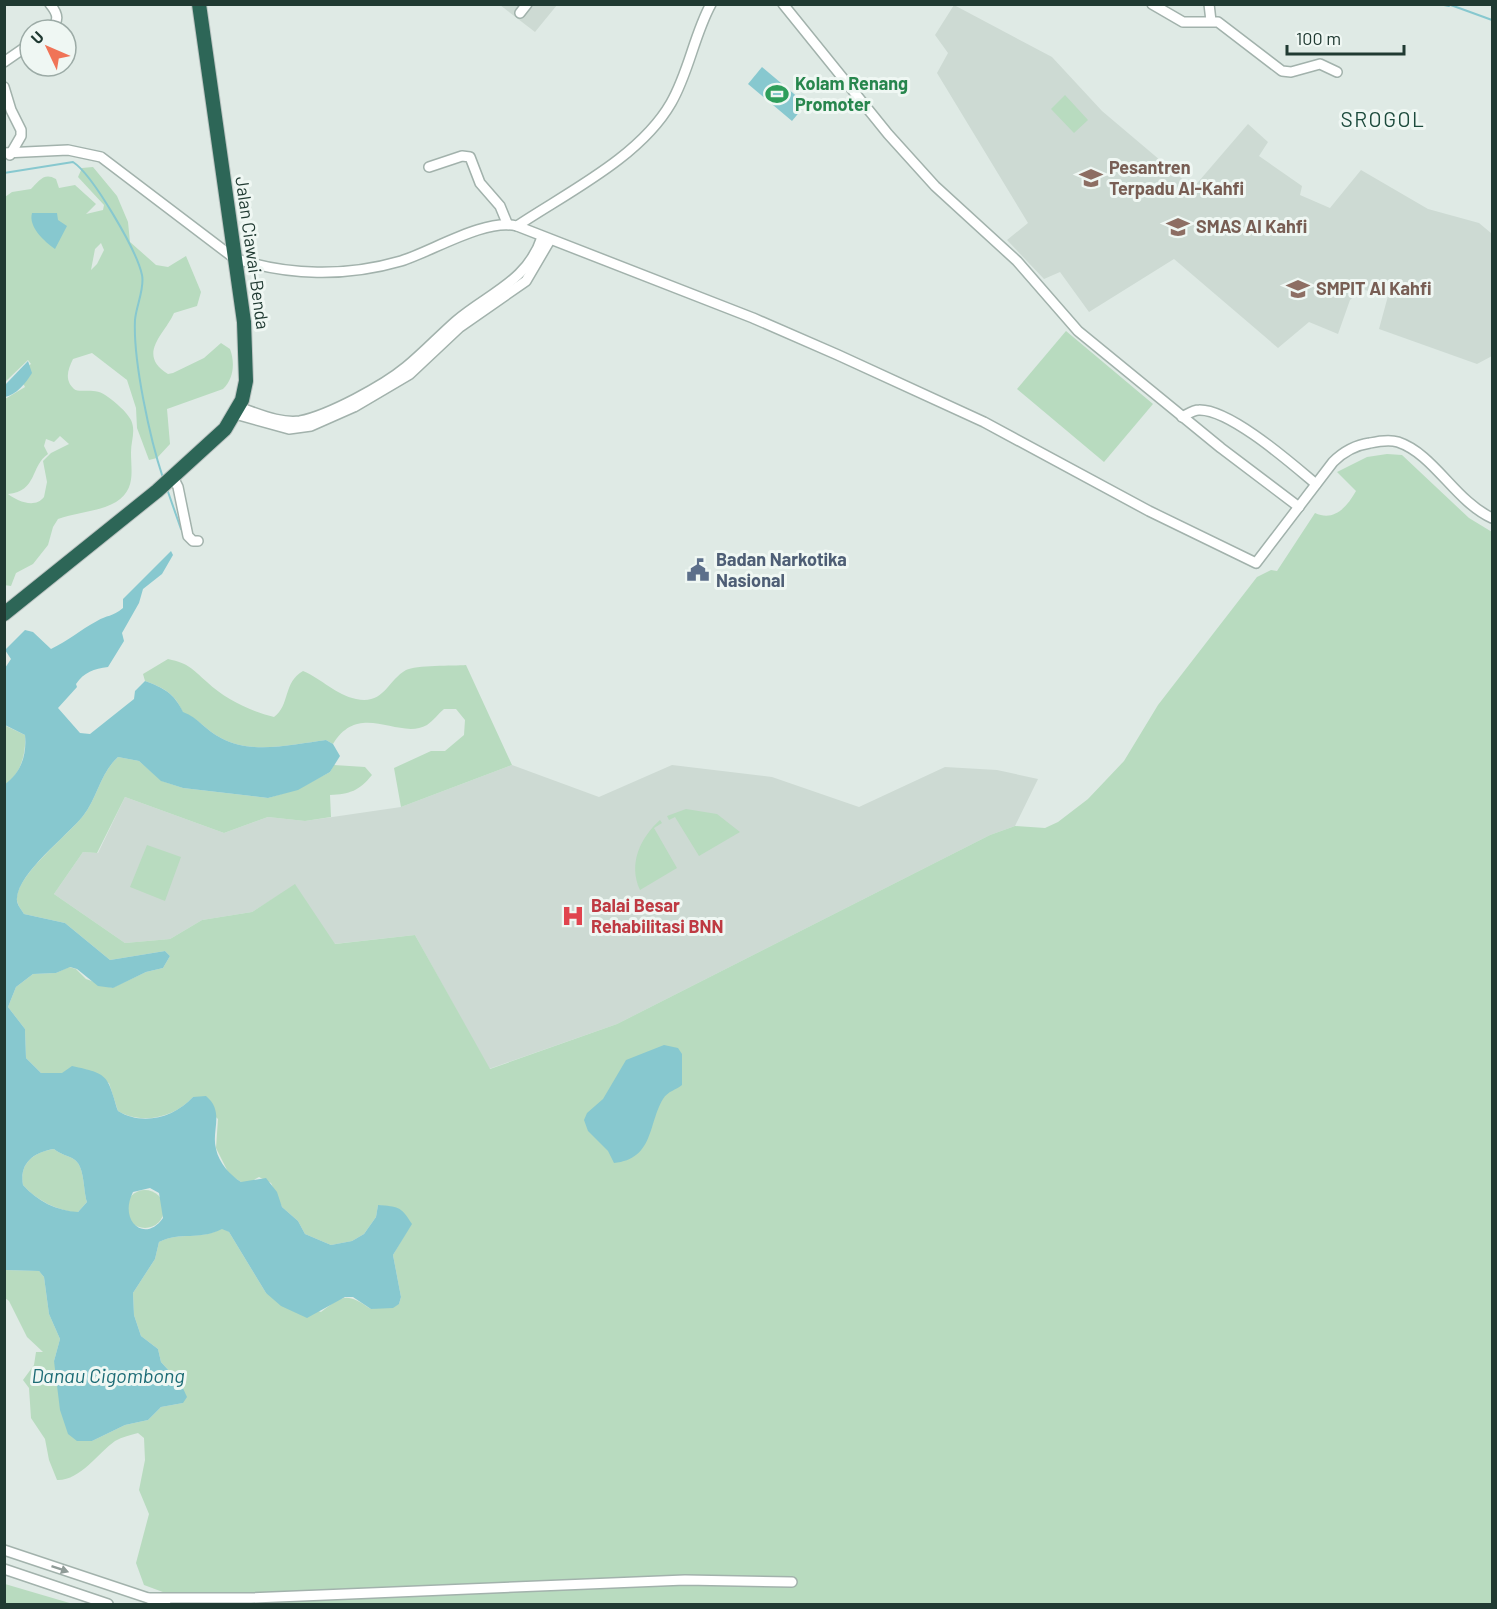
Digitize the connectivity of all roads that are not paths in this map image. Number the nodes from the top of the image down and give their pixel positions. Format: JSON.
{"nodes":[{"id":1,"x":50,"y":4,"type":"edge"},
{"id":2,"x":199,"y":4,"type":"edge"},
{"id":3,"x":527,"y":4,"type":"edge"},
{"id":4,"x":711,"y":4,"type":"edge"},
{"id":5,"x":783,"y":4,"type":"edge"},
{"id":6,"x":1152,"y":4,"type":"edge"},
{"id":7,"x":1209,"y":4,"type":"edge"},
{"id":8,"x":520,"y":13,"type":"dead end"},
{"id":9,"x":58,"y":18,"type":"edge"},
{"id":10,"x":1211,"y":21,"type":"junction"},
{"id":11,"x":18,"y":52,"type":"edge"},
{"id":12,"x":4,"y":62,"type":"edge"},
{"id":13,"x":1337,"y":72,"type":"dead end"},
{"id":14,"x":4,"y":87,"type":"edge"},
{"id":15,"x":8,"y":154,"type":"edge"},
{"id":16,"x":429,"y":167,"type":"dead end"},
{"id":17,"x":507,"y":224,"type":"junction"},
{"id":18,"x":518,"y":226,"type":"junction"},
{"id":19,"x":546,"y":238,"type":"junction"},
{"id":20,"x":234,"y":258,"type":"junction"},
{"id":21,"x":237,"y":411,"type":"junction"},
{"id":22,"x":1182,"y":417,"type":"junction"},
{"id":23,"x":171,"y":478,"type":"junction"},
{"id":24,"x":1316,"y":484,"type":"junction"},
{"id":25,"x":1299,"y":507,"type":"junction"},
{"id":26,"x":1492,"y":518,"type":"edge"},
{"id":27,"x":198,"y":541,"type":"dead end"},
{"id":28,"x":4,"y":614,"type":"edge"},
{"id":29,"x":4,"y":1550,"type":"edge"},
{"id":30,"x":4,"y":1569,"type":"edge"},
{"id":31,"x":792,"y":1582,"type":"dead end"},
{"id":32,"x":149,"y":1598,"type":"junction"},
{"id":33,"x":108,"y":1605,"type":"edge"},
{"id":34,"x":166,"y":1605,"type":"edge"}],
"edges":[{"from":1,"to":9,"type":"street"},
{"from":2,"to":20,"type":"highway","name":"Jalan Ciawai-Benda"},
{"from":3,"to":8,"type":"street"},
{"from":4,"to":18,"type":"street"},
{"from":5,"to":22,"type":"street"},
{"from":6,"to":10,"type":"street"},
{"from":7,"to":10,"type":"street"},
{"from":10,"to":13,"type":"street"},
{"from":11,"to":12,"type":"street"},
{"from":14,"to":15,"type":"street"},
{"from":15,"to":20,"type":"street"},
{"from":16,"to":17,"type":"street"},
{"from":17,"to":18,"type":"street"},
{"from":17,"to":20,"type":"street"},
{"from":18,"to":19,"type":"street"},
{"from":19,"to":21,"type":"street"},
{"from":19,"to":25,"type":"street"},
{"from":20,"to":21,"type":"highway","name":"Jalan Ciawai-Benda"},
{"from":21,"to":23,"type":"highway","name":"Jalan Ciawai-Benda"},
{"from":22,"to":24,"type":"street"},
{"from":22,"to":25,"type":"street"},
{"from":23,"to":27,"type":"street"},
{"from":23,"to":28,"type":"highway","name":"Jalan Ciawai-Benda"},
{"from":24,"to":25,"type":"street"},
{"from":24,"to":26,"type":"street"},
{"from":29,"to":32,"type":"street","one_way":true},
{"from":30,"to":33,"type":"street"},
{"from":31,"to":32,"type":"street"},
{"from":32,"to":34,"type":"street"}]}
